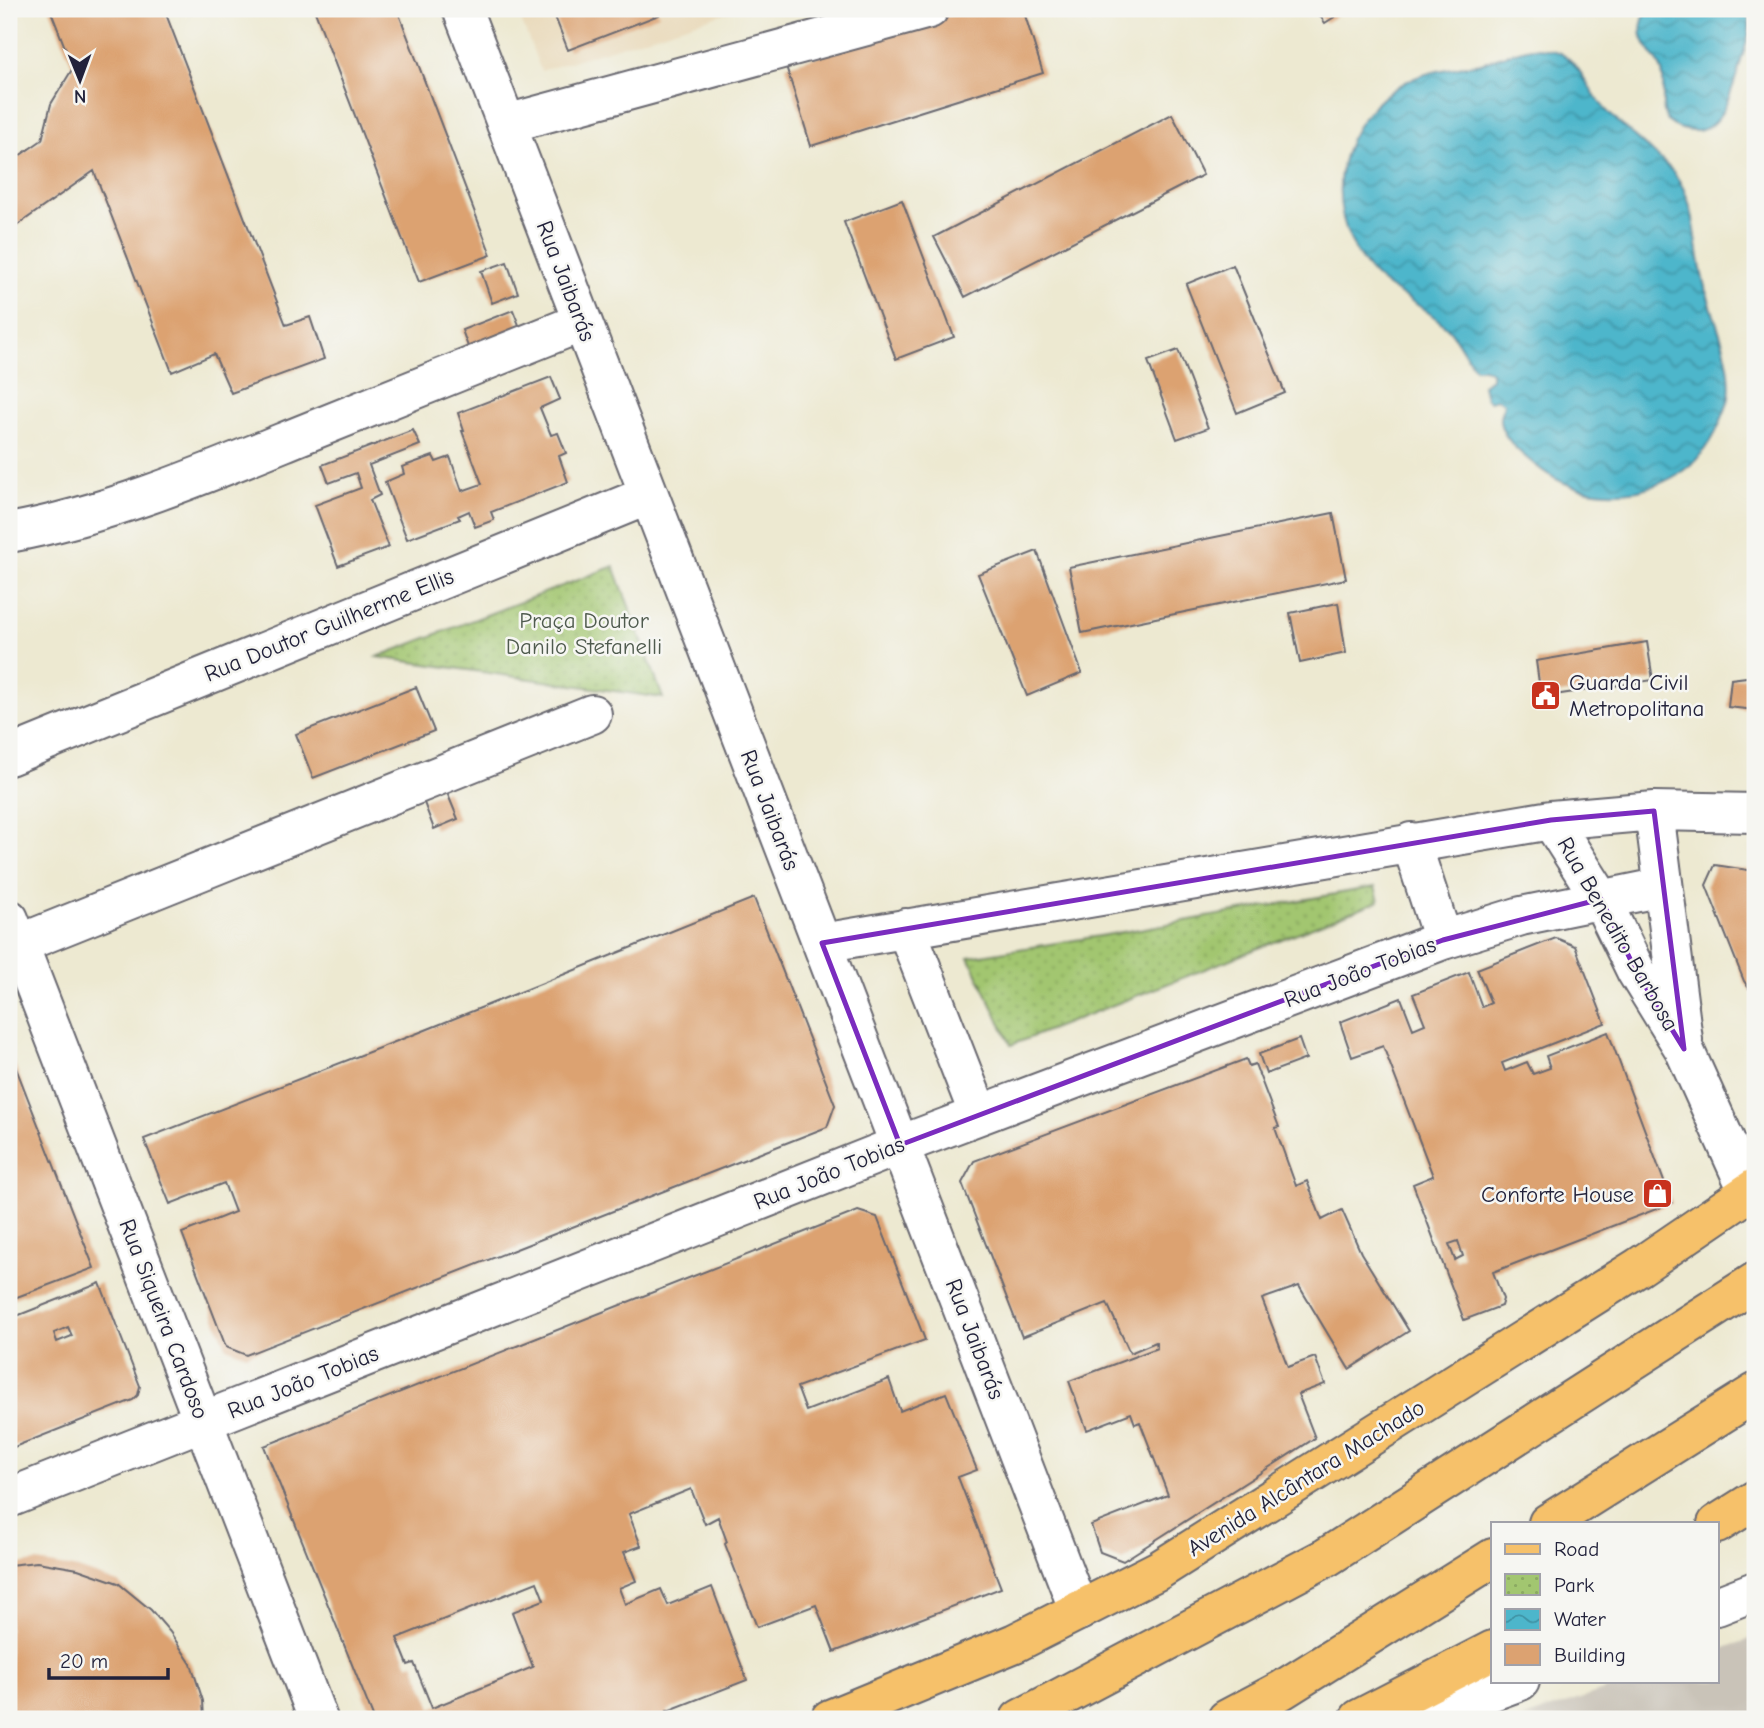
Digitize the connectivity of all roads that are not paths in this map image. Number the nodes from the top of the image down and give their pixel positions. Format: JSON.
{"nodes":[{"id":1,"x":461,"y":9,"type":"edge"},
{"id":2,"x":929,"y":9,"type":"edge"},
{"id":3,"x":506,"y":124,"type":"junction"},
{"id":4,"x":582,"y":322,"type":"junction"},
{"id":5,"x":649,"y":495,"type":"junction"},
{"id":6,"x":9,"y":533,"type":"edge"},
{"id":7,"x":592,"y":714,"type":"dead end"},
{"id":8,"x":9,"y":756,"type":"edge"},
{"id":9,"x":1654,"y":811,"type":"junction"},
{"id":10,"x":1755,"y":813,"type":"edge"},
{"id":11,"x":1551,"y":820,"type":"junction"},
{"id":12,"x":1410,"y":842,"type":"junction"},
{"id":13,"x":1663,"y":887,"type":"junction"},
{"id":14,"x":1601,"y":899,"type":"junction"},
{"id":15,"x":906,"y":928,"type":"junction"},
{"id":16,"x":14,"y":931,"type":"edge"},
{"id":17,"x":1443,"y":940,"type":"junction"},
{"id":18,"x":821,"y":943,"type":"junction"},
{"id":19,"x":1684,"y":1049,"type":"junction"},
{"id":20,"x":979,"y":1115,"type":"junction"},
{"id":21,"x":900,"y":1145,"type":"junction"},
{"id":22,"x":1752,"y":1191,"type":"edge"},
{"id":23,"x":1755,"y":1282,"type":"edge"},
{"id":24,"x":1755,"y":1393,"type":"edge"},
{"id":25,"x":204,"y":1422,"type":"junction"},
{"id":26,"x":9,"y":1498,"type":"edge"},
{"id":27,"x":1755,"y":1500,"type":"edge"},
{"id":28,"x":1550,"y":1522,"type":"edge"},
{"id":29,"x":1718,"y":1523,"type":"edge"},
{"id":30,"x":1491,"y":1559,"type":"edge"},
{"id":31,"x":1755,"y":1591,"type":"edge"},
{"id":32,"x":1718,"y":1606,"type":"edge"},
{"id":33,"x":1079,"y":1611,"type":"junction"},
{"id":34,"x":1491,"y":1651,"type":"edge"},
{"id":35,"x":1517,"y":1682,"type":"edge"},
{"id":36,"x":318,"y":1719,"type":"edge"},
{"id":37,"x":830,"y":1719,"type":"edge"},
{"id":38,"x":1020,"y":1719,"type":"edge"},
{"id":39,"x":1227,"y":1719,"type":"edge"},
{"id":40,"x":1359,"y":1719,"type":"edge"},
{"id":41,"x":1417,"y":1719,"type":"edge"}],
"edges":[{"from":1,"to":3,"type":"street","name":"Rua Jaibarás"},
{"from":2,"to":3,"type":"street"},
{"from":3,"to":4,"type":"street","name":"Rua Jaibarás"},
{"from":4,"to":5,"type":"street","name":"Rua Jaibarás"},
{"from":4,"to":6,"type":"street"},
{"from":5,"to":8,"type":"street","name":"Rua Doutor Guilherme Ellis"},
{"from":5,"to":18,"type":"street","name":"Rua Jaibarás"},
{"from":7,"to":16,"type":"street"},
{"from":9,"to":10,"type":"street"},
{"from":9,"to":11,"type":"street"},
{"from":9,"to":13,"type":"street","name":"Rua Benedito Barbosa"},
{"from":11,"to":12,"type":"street"},
{"from":11,"to":14,"type":"street","name":"Rua Benedito Barbosa"},
{"from":12,"to":15,"type":"street"},
{"from":12,"to":17,"type":"street"},
{"from":13,"to":14,"type":"street","name":"Rua João Tobias"},
{"from":13,"to":19,"type":"street","name":"Rua Benedito Barbosa"},
{"from":14,"to":17,"type":"street","name":"Rua João Tobias"},
{"from":14,"to":19,"type":"street","name":"Rua Benedito Barbosa"},
{"from":15,"to":18,"type":"street"},
{"from":15,"to":20,"type":"street"},
{"from":16,"to":25,"type":"street","name":"Rua Siqueira Cardoso"},
{"from":17,"to":20,"type":"street","name":"Rua João Tobias"},
{"from":18,"to":21,"type":"street","name":"Rua Jaibarás"},
{"from":19,"to":22,"type":"street","name":"Rua Benedito Barbosa"},
{"from":20,"to":21,"type":"street","name":"Rua João Tobias"},
{"from":21,"to":25,"type":"street","name":"Rua João Tobias"},
{"from":21,"to":33,"type":"street","name":"Rua Jaibarás"},
{"from":22,"to":33,"type":"main road","name":"Avenida Alcântara Machado"},
{"from":23,"to":38,"type":"main road"},
{"from":24,"to":28,"type":"main road"},
{"from":25,"to":26,"type":"street","name":"Rua João Tobias"},
{"from":25,"to":36,"type":"street","name":"Rua Siqueira Cardoso"},
{"from":27,"to":29,"type":"main road"},
{"from":30,"to":39,"type":"main road"},
{"from":31,"to":32,"type":"street"},
{"from":33,"to":37,"type":"main road","name":"Avenida Alcântara Machado"},
{"from":34,"to":40,"type":"main road"},
{"from":35,"to":41,"type":"street"}]}
